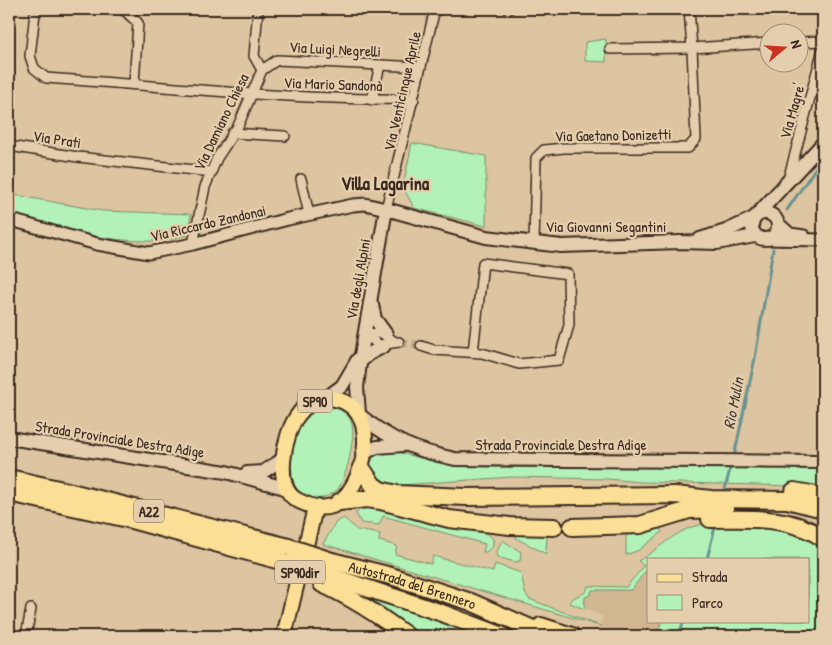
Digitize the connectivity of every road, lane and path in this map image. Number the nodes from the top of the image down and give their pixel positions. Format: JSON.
{"nodes":[{"id":1,"x":123,"y":9,"type":"edge"},
{"id":2,"x":258,"y":9,"type":"edge"},
{"id":3,"x":435,"y":9,"type":"edge"},
{"id":4,"x":689,"y":9,"type":"edge"},
{"id":5,"x":35,"y":13,"type":"dead end"},
{"id":6,"x":823,"y":41,"type":"edge"},
{"id":7,"x":810,"y":42,"type":"edge"},
{"id":8,"x":760,"y":44,"type":"edge"},
{"id":9,"x":692,"y":48,"type":"junction"},
{"id":10,"x":610,"y":49,"type":"dead end"},
{"id":11,"x":823,"y":49,"type":"edge"},
{"id":12,"x":277,"y":60,"type":"joint"},
{"id":13,"x":380,"y":65,"type":"junction"},
{"id":14,"x":421,"y":67,"type":"junction"},
{"id":15,"x":262,"y":70,"type":"junction"},
{"id":16,"x":134,"y":84,"type":"junction"},
{"id":17,"x":252,"y":96,"type":"junction"},
{"id":18,"x":414,"y":99,"type":"junction"},
{"id":19,"x":372,"y":100,"type":"junction"},
{"id":20,"x":232,"y":133,"type":"junction"},
{"id":21,"x":285,"y":136,"type":"dead end"},
{"id":22,"x":823,"y":143,"type":"edge"},
{"id":23,"x":9,"y":146,"type":"edge"},
{"id":24,"x":212,"y":172,"type":"junction"},
{"id":25,"x":301,"y":179,"type":"dead end"},
{"id":26,"x":788,"y":180,"type":"junction"},
{"id":27,"x":386,"y":209,"type":"junction"},
{"id":28,"x":305,"y":211,"type":"junction"},
{"id":29,"x":9,"y":218,"type":"edge"},
{"id":30,"x":754,"y":218,"type":"junction"},
{"id":31,"x":777,"y":221,"type":"junction"},
{"id":32,"x":755,"y":236,"type":"junction"},
{"id":33,"x":823,"y":238,"type":"edge"},
{"id":34,"x":768,"y":239,"type":"junction"},
{"id":35,"x":534,"y":242,"type":"junction"},
{"id":36,"x":680,"y":242,"type":"junction"},
{"id":37,"x":193,"y":244,"type":"junction"},
{"id":38,"x":370,"y":300,"type":"junction"},
{"id":39,"x":365,"y":334,"type":"junction"},
{"id":40,"x":391,"y":341,"type":"junction"},
{"id":41,"x":421,"y":346,"type":"tunnel mouth"},
{"id":42,"x":473,"y":352,"type":"junction"},
{"id":43,"x":360,"y":359,"type":"junction"},
{"id":44,"x":326,"y":398,"type":"junction"},
{"id":45,"x":360,"y":415,"type":"junction"},
{"id":46,"x":9,"y":438,"type":"edge"},
{"id":47,"x":404,"y":446,"type":"junction"},
{"id":48,"x":283,"y":458,"type":"junction"},
{"id":49,"x":361,"y":460,"type":"junction"},
{"id":50,"x":823,"y":462,"type":"edge"},
{"id":51,"x":226,"y":472,"type":"junction"},
{"id":52,"x":9,"y":478,"type":"edge"},
{"id":53,"x":285,"y":488,"type":"junction"},
{"id":54,"x":9,"y":493,"type":"edge"},
{"id":55,"x":823,"y":496,"type":"edge"},
{"id":56,"x":339,"y":502,"type":"junction"},
{"id":57,"x":737,"y":504,"type":"junction"},
{"id":58,"x":315,"y":508,"type":"junction"},
{"id":59,"x":823,"y":509,"type":"edge"},
{"id":60,"x":823,"y":520,"type":"edge"},
{"id":61,"x":554,"y":527,"type":"dead end"},
{"id":62,"x":572,"y":527,"type":"dead end"},
{"id":63,"x":823,"y":538,"type":"edge"},
{"id":64,"x":288,"y":561,"type":"junction"},
{"id":65,"x":327,"y":573,"type":"junction"},
{"id":66,"x":471,"y":602,"type":"junction"},
{"id":67,"x":31,"y":609,"type":"dead end"},
{"id":68,"x":26,"y":636,"type":"edge"},
{"id":69,"x":284,"y":636,"type":"edge"},
{"id":70,"x":407,"y":636,"type":"edge"},
{"id":71,"x":504,"y":636,"type":"edge"},
{"id":72,"x":550,"y":636,"type":"edge"},
{"id":73,"x":572,"y":636,"type":"edge"}],
"edges":[{"from":1,"to":16,"type":"street"},
{"from":2,"to":15,"type":"street","name":"Via Damiano Chiesa"},
{"from":3,"to":14,"type":"street","name":"Via Venticinque Aprile"},
{"from":4,"to":9,"type":"street","name":"Via Gaetano Donizetti"},
{"from":5,"to":16,"type":"street","name":"Via Mario Sandonà"},
{"from":6,"to":7,"type":"street"},
{"from":8,"to":9,"type":"street"},
{"from":9,"to":10,"type":"street"},
{"from":9,"to":35,"type":"street","name":"Via Gaetano Donizetti"},
{"from":11,"to":26,"type":"street","name":"Via Magre'"},
{"from":12,"to":13,"type":"street","name":"Via Luigi Negrelli"},
{"from":12,"to":15,"type":"street","name":"Via Damiano Chiesa"},
{"from":13,"to":14,"type":"street","name":"Via Luigi Negrelli"},
{"from":13,"to":19,"type":"street"},
{"from":14,"to":18,"type":"street","name":"Via Venticinque Aprile"},
{"from":15,"to":17,"type":"street","name":"Via Damiano Chiesa"},
{"from":16,"to":17,"type":"street","name":"Via Mario Sandonà"},
{"from":17,"to":19,"type":"street","name":"Via Mario Sandonà"},
{"from":17,"to":20,"type":"street","name":"Via Damiano Chiesa"},
{"from":18,"to":19,"type":"street","name":"Via Mario Sandonà"},
{"from":18,"to":27,"type":"street","name":"Via Venticinque Aprile"},
{"from":20,"to":21,"type":"street"},
{"from":20,"to":24,"type":"street","name":"Via Damiano Chiesa"},
{"from":22,"to":26,"type":"main road"},
{"from":23,"to":24,"type":"street","name":"Via Prati"},
{"from":24,"to":37,"type":"street","name":"Via Damiano Chiesa"},
{"from":25,"to":28,"type":"street"},
{"from":26,"to":30,"type":"main road"},
{"from":26,"to":31,"type":"main road"},
{"from":27,"to":28,"type":"street","name":"Via Riccardo Zandonai"},
{"from":27,"to":35,"type":"main road","name":"Via Giovanni Segantini"},
{"from":27,"to":38,"type":"main road","name":"Via degli Alpini"},
{"from":28,"to":37,"type":"street","name":"Via Riccardo Zandonai"},
{"from":29,"to":37,"type":"street","name":"Via Riccardo Zandonai"},
{"from":30,"to":31,"type":"main road"},
{"from":30,"to":32,"type":"main road"},
{"from":30,"to":36,"type":"main road","name":"Via Giovanni Segantini"},
{"from":31,"to":33,"type":"street"},
{"from":31,"to":34,"type":"main road"},
{"from":32,"to":34,"type":"main road"},
{"from":32,"to":36,"type":"main road","name":"Via Giovanni Segantini"},
{"from":33,"to":34,"type":"street"},
{"from":35,"to":36,"type":"main road","name":"Via Giovanni Segantini"},
{"from":38,"to":39,"type":"main road","name":"Via degli Alpini"},
{"from":38,"to":40,"type":"main road"},
{"from":39,"to":40,"type":"street"},
{"from":39,"to":43,"type":"main road","name":"Via degli Alpini"},
{"from":40,"to":43,"type":"main road"},
{"from":41,"to":42,"type":"street"},
{"from":42,"to":42,"type":"street"},
{"from":43,"to":44,"type":"main road","name":"Via degli Alpini"},
{"from":43,"to":45,"type":"main road","name":"Via degli Alpini"},
{"from":44,"to":45,"type":"main road","number":"SP90"},
{"from":44,"to":48,"type":"main road","name":"Via degli Alpini","number":"SP90"},
{"from":45,"to":47,"type":"main road","name":"Strada Provinciale Destra Adige","number":"SP90"},
{"from":45,"to":49,"type":"main road","name":"Via degli Alpini"},
{"from":46,"to":51,"type":"main road","name":"Strada Provinciale Destra Adige"},
{"from":47,"to":49,"type":"main road","name":"Strada Provinciale Destra Adige","number":"SP90"},
{"from":47,"to":50,"type":"main road","name":"Strada Provinciale Destra Adige","number":"SP90"},
{"from":48,"to":51,"type":"main road","name":"Strada Provinciale Destra Adige"},
{"from":48,"to":53,"type":"main road","name":"Via degli Alpini","number":"SP90"},
{"from":49,"to":56,"type":"main road","name":"Via degli Alpini"},
{"from":49,"to":57,"type":"highway"},
{"from":51,"to":53,"type":"main road","name":"Strada Provinciale Destra Adige"},
{"from":52,"to":64,"type":"highway","name":"Autostrada del Brennero","number":"A22"},
{"from":53,"to":58,"type":"main road"},
{"from":54,"to":64,"type":"highway","name":"Autostrada del Brennero","number":"A22"},
{"from":55,"to":57,"type":"highway"},
{"from":56,"to":58,"type":"main road"},
{"from":56,"to":61,"type":"highway"},
{"from":57,"to":59,"type":"highway"},
{"from":57,"to":60,"type":"highway"},
{"from":57,"to":62,"type":"highway"},
{"from":57,"to":63,"type":"highway"},
{"from":58,"to":69,"type":"main road","number":"SP90dir"},
{"from":64,"to":65,"type":"highway","name":"Autostrada del Brennero","number":"A22","bridge":true},
{"from":64,"to":65,"type":"highway"},
{"from":65,"to":66,"type":"highway","name":"Autostrada del Brennero","number":"A22"},
{"from":65,"to":70,"type":"highway"},
{"from":65,"to":71,"type":"highway","name":"Autostrada del Brennero","number":"A22"},
{"from":66,"to":72,"type":"highway","name":"Autostrada del Brennero","number":"A22"},
{"from":66,"to":73,"type":"highway"},
{"from":67,"to":68,"type":"street"}]}
